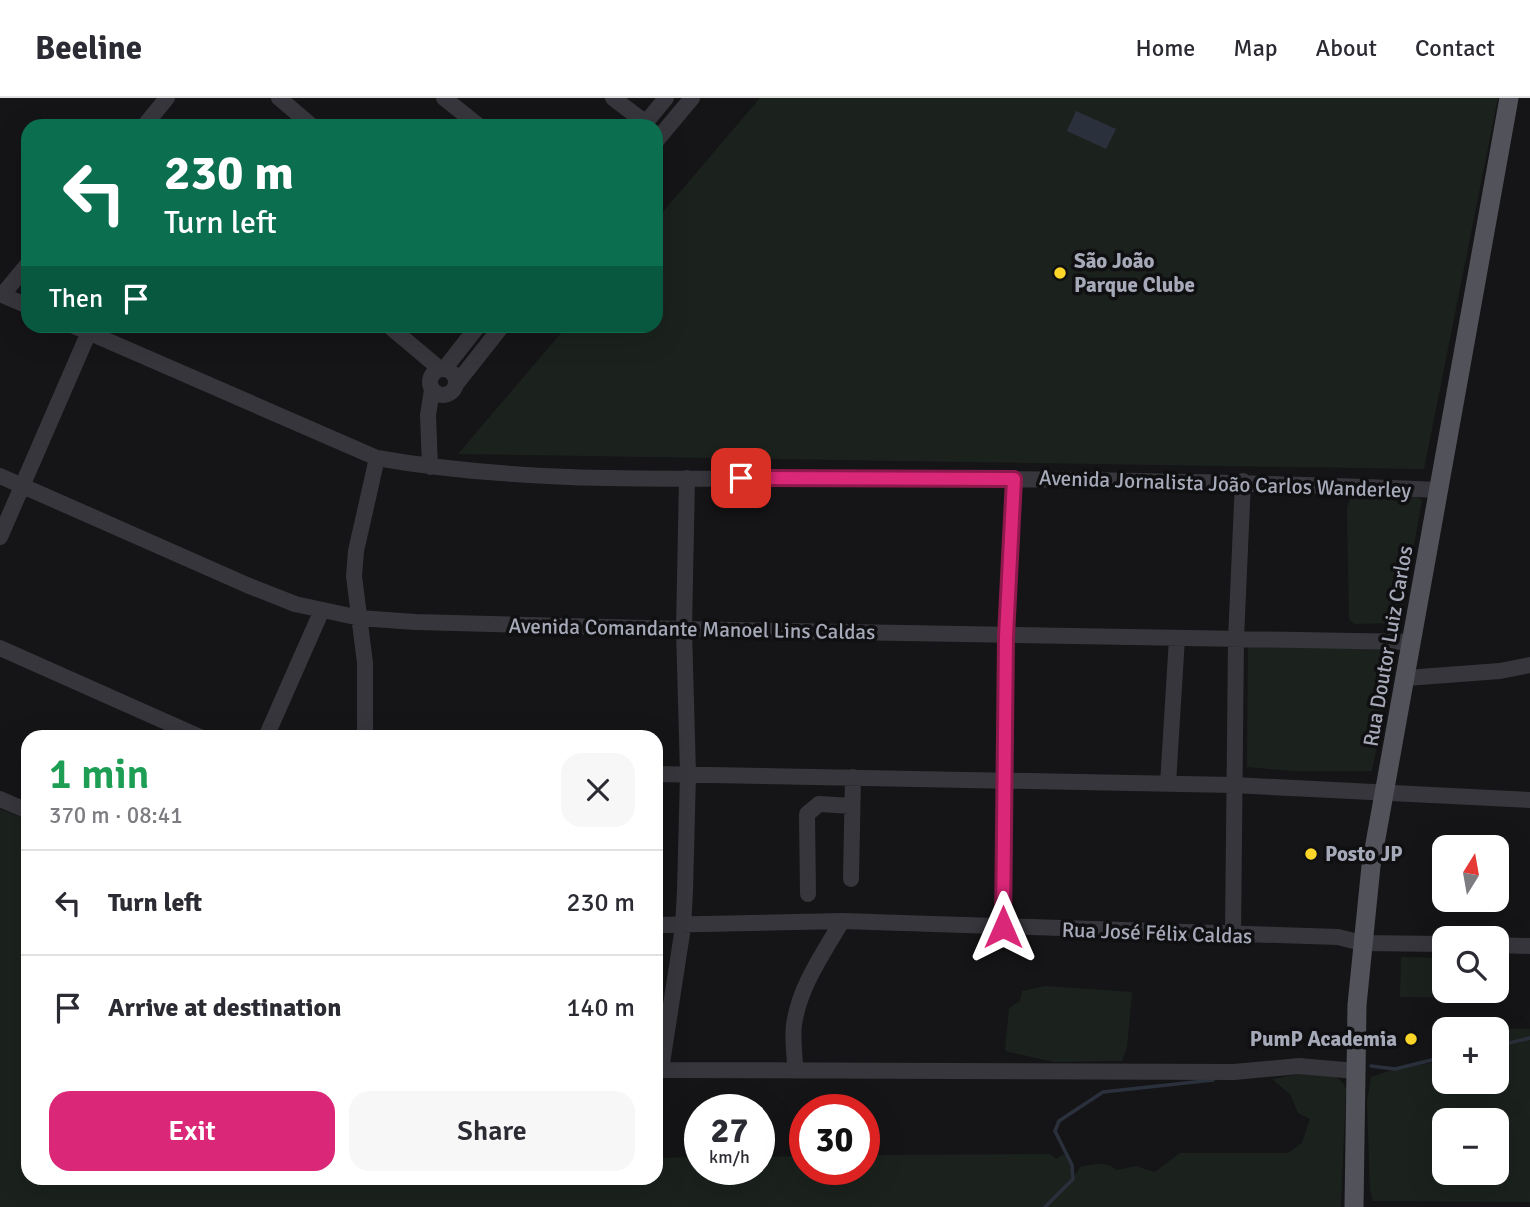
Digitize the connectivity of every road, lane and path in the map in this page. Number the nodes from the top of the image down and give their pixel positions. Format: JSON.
{"nodes":[{"id":1,"x":167,"y":98,"type":"edge"},
{"id":2,"x":279,"y":98,"type":"edge"},
{"id":3,"x":444,"y":98,"type":"edge"},
{"id":4,"x":613,"y":98,"type":"edge"},
{"id":5,"x":666,"y":98,"type":"edge"},
{"id":6,"x":692,"y":98,"type":"edge"},
{"id":7,"x":1509,"y":98,"type":"edge"},
{"id":8,"x":150,"y":119,"type":"edge"},
{"id":9,"x":304,"y":119,"type":"edge"},
{"id":10,"x":470,"y":119,"type":"edge"},
{"id":11,"x":638,"y":119,"type":"edge"},
{"id":12,"x":650,"y":119,"type":"edge"},
{"id":13,"x":663,"y":133,"type":"edge"},
{"id":14,"x":21,"y":272,"type":"edge"},
{"id":15,"x":1,"y":295,"type":"edge"},
{"id":16,"x":21,"y":303,"type":"edge"},
{"id":17,"x":80,"y":333,"type":"edge"},
{"id":18,"x":91,"y":333,"type":"edge"},
{"id":19,"x":398,"y":333,"type":"edge"},
{"id":20,"x":472,"y":333,"type":"edge"},
{"id":21,"x":496,"y":333,"type":"edge"},
{"id":22,"x":442,"y":369,"type":"junction"},
{"id":23,"x":457,"y":383,"type":"junction"},
{"id":24,"x":432,"y":390,"type":"junction"},
{"id":25,"x":377,"y":458,"type":"junction"},
{"id":26,"x":430,"y":467,"type":"junction"},
{"id":27,"x":0,"y":476,"type":"edge"},
{"id":28,"x":687,"y":478,"type":"junction"},
{"id":29,"x":1014,"y":479,"type":"junction"},
{"id":30,"x":1243,"y":481,"type":"junction"},
{"id":31,"x":20,"y":485,"type":"junction"},
{"id":32,"x":1438,"y":490,"type":"junction"},
{"id":33,"x":0,"y":537,"type":"edge"},
{"id":34,"x":322,"y":610,"type":"junction"},
{"id":35,"x":360,"y":618,"type":"junction"},
{"id":36,"x":684,"y":629,"type":"junction"},
{"id":37,"x":1006,"y":636,"type":"junction"},
{"id":38,"x":1177,"y":639,"type":"junction"},
{"id":39,"x":1236,"y":639,"type":"junction"},
{"id":40,"x":1412,"y":642,"type":"junction"},
{"id":41,"x":0,"y":648,"type":"edge"},
{"id":42,"x":1530,"y":665,"type":"edge"},
{"id":43,"x":1406,"y":678,"type":"junction"},
{"id":44,"x":184,"y":730,"type":"edge"},
{"id":45,"x":269,"y":730,"type":"edge"},
{"id":46,"x":365,"y":730,"type":"edge"},
{"id":47,"x":663,"y":774,"type":"edge"},
{"id":48,"x":688,"y":774,"type":"junction"},
{"id":49,"x":853,"y":777,"type":"junction"},
{"id":50,"x":1003,"y":780,"type":"junction"},
{"id":51,"x":1168,"y":784,"type":"junction"},
{"id":52,"x":1233,"y":786,"type":"junction"},
{"id":53,"x":1385,"y":793,"type":"junction"},
{"id":54,"x":0,"y":799,"type":"edge"},
{"id":55,"x":1530,"y":800,"type":"edge"},
{"id":56,"x":852,"y":806,"type":"junction"},
{"id":57,"x":21,"y":808,"type":"edge"},
{"id":58,"x":851,"y":879,"type":"dead end"},
{"id":59,"x":808,"y":894,"type":"dead end"},
{"id":60,"x":842,"y":922,"type":"junction"},
{"id":61,"x":663,"y":926,"type":"edge"},
{"id":62,"x":683,"y":927,"type":"junction"},
{"id":63,"x":1003,"y":927,"type":"junction"},
{"id":64,"x":1233,"y":936,"type":"junction"},
{"id":65,"x":1362,"y":943,"type":"junction"},
{"id":66,"x":1432,"y":944,"type":"edge"},
{"id":67,"x":1509,"y":945,"type":"edge"},
{"id":68,"x":1530,"y":946,"type":"edge"},
{"id":69,"x":663,"y":1046,"type":"edge"},
{"id":70,"x":795,"y":1069,"type":"junction"},
{"id":71,"x":663,"y":1070,"type":"edge"},
{"id":72,"x":1356,"y":1071,"type":"junction"},
{"id":73,"x":1354,"y":1207,"type":"edge"}],
"edges":[{"from":1,"to":8,"type":"street"},
{"from":2,"to":9,"type":"street"},
{"from":3,"to":10,"type":"street"},
{"from":4,"to":11,"type":"street"},
{"from":5,"to":12,"type":"street"},
{"from":6,"to":13,"type":"street"},
{"from":7,"to":32,"type":"main road","name":"Rua Doutor Luiz Carlos"},
{"from":14,"to":15,"type":"street"},
{"from":15,"to":16,"type":"street"},
{"from":17,"to":31,"type":"street"},
{"from":18,"to":25,"type":"street","name":"Avenida Jornalista João Carlos Wanderley"},
{"from":19,"to":22,"type":"street"},
{"from":20,"to":22,"type":"street"},
{"from":21,"to":23,"type":"street"},
{"from":22,"to":23,"type":"street"},
{"from":22,"to":24,"type":"street"},
{"from":23,"to":24,"type":"street"},
{"from":24,"to":26,"type":"street"},
{"from":25,"to":26,"type":"street","name":"Avenida Jornalista João Carlos Wanderley"},
{"from":25,"to":35,"type":"street"},
{"from":26,"to":28,"type":"street","name":"Avenida Jornalista João Carlos Wanderley"},
{"from":27,"to":31,"type":"street","name":"Avenida Comandante Manoel Lins Caldas"},
{"from":28,"to":29,"type":"street","name":"Avenida Jornalista João Carlos Wanderley"},
{"from":28,"to":36,"type":"street"},
{"from":29,"to":30,"type":"street","name":"Avenida Jornalista João Carlos Wanderley"},
{"from":29,"to":37,"type":"street"},
{"from":30,"to":32,"type":"street","name":"Avenida Jornalista João Carlos Wanderley"},
{"from":30,"to":39,"type":"street"},
{"from":31,"to":33,"type":"street"},
{"from":31,"to":34,"type":"street","name":"Avenida Comandante Manoel Lins Caldas"},
{"from":32,"to":40,"type":"main road","name":"Rua Doutor Luiz Carlos"},
{"from":34,"to":35,"type":"street","name":"Avenida Comandante Manoel Lins Caldas"},
{"from":34,"to":45,"type":"street"},
{"from":35,"to":36,"type":"street","name":"Avenida Comandante Manoel Lins Caldas"},
{"from":35,"to":46,"type":"street"},
{"from":36,"to":37,"type":"street","name":"Avenida Comandante Manoel Lins Caldas"},
{"from":36,"to":48,"type":"street"},
{"from":37,"to":38,"type":"street","name":"Avenida Comandante Manoel Lins Caldas"},
{"from":37,"to":50,"type":"street"},
{"from":38,"to":39,"type":"street","name":"Avenida Comandante Manoel Lins Caldas"},
{"from":38,"to":51,"type":"street"},
{"from":39,"to":40,"type":"street","name":"Avenida Comandante Manoel Lins Caldas"},
{"from":39,"to":52,"type":"street"},
{"from":40,"to":43,"type":"main road","name":"Rua Doutor Luiz Carlos"},
{"from":41,"to":44,"type":"street"},
{"from":42,"to":43,"type":"street"},
{"from":43,"to":53,"type":"main road","name":"Rua Doutor Luiz Carlos"},
{"from":47,"to":48,"type":"street"},
{"from":48,"to":49,"type":"street"},
{"from":48,"to":62,"type":"street"},
{"from":49,"to":50,"type":"street"},
{"from":49,"to":56,"type":"street"},
{"from":50,"to":51,"type":"street"},
{"from":50,"to":63,"type":"street"},
{"from":51,"to":52,"type":"street"},
{"from":52,"to":53,"type":"street"},
{"from":52,"to":64,"type":"street"},
{"from":53,"to":55,"type":"street"},
{"from":53,"to":65,"type":"main road","name":"Rua Doutor Luiz Carlos"},
{"from":54,"to":57,"type":"street"},
{"from":56,"to":58,"type":"street"},
{"from":56,"to":59,"type":"street"},
{"from":60,"to":62,"type":"street","name":"Rua José Félix Caldas"},
{"from":60,"to":63,"type":"street","name":"Rua José Félix Caldas"},
{"from":60,"to":70,"type":"street"},
{"from":61,"to":62,"type":"street","name":"Rua José Félix Caldas"},
{"from":62,"to":69,"type":"street"},
{"from":63,"to":64,"type":"street","name":"Rua José Félix Caldas"},
{"from":64,"to":65,"type":"street","name":"Rua José Félix Caldas"},
{"from":65,"to":66,"type":"street","name":"Rua José Félix Caldas"},
{"from":65,"to":72,"type":"main road","name":"Rua Doutor Luiz Carlos"},
{"from":67,"to":68,"type":"street"},
{"from":70,"to":71,"type":"street"},
{"from":70,"to":72,"type":"street"},
{"from":72,"to":73,"type":"main road","name":"Rua Doutor Luiz Carlos"}]}
